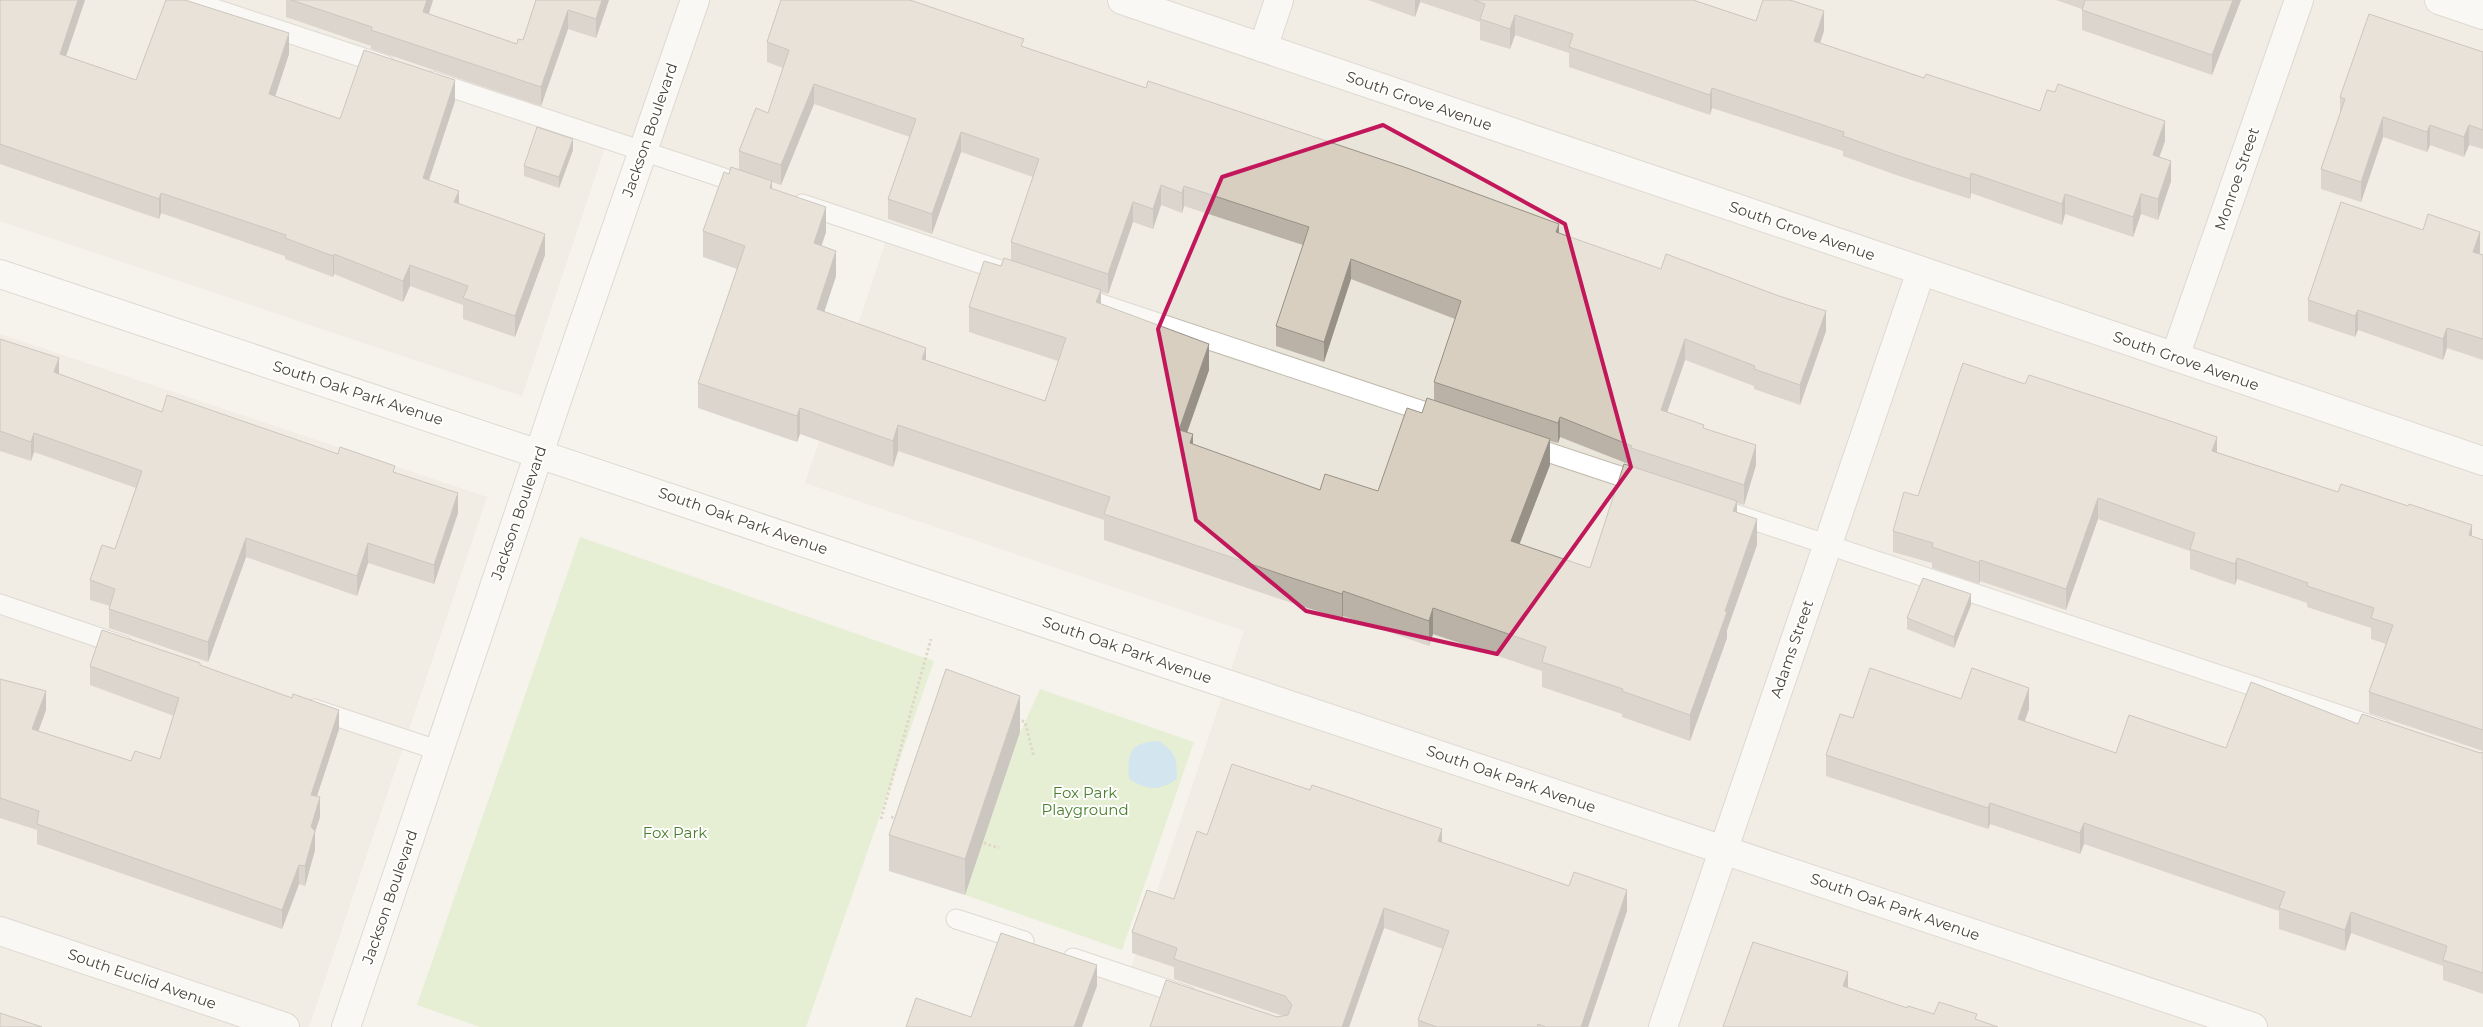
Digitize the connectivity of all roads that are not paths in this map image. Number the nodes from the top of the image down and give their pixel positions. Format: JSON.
{"nodes":[{"id":1,"x":188,"y":0,"type":"edge"},
{"id":2,"x":694,"y":0,"type":"edge"},
{"id":3,"x":1122,"y":0,"type":"edge"},
{"id":4,"x":1279,"y":0,"type":"edge"},
{"id":5,"x":2299,"y":0,"type":"edge"},
{"id":6,"x":2439,"y":0,"type":"edge"},
{"id":7,"x":2483,"y":15,"type":"edge"},
{"id":8,"x":1263,"y":48,"type":"junction"},
{"id":9,"x":642,"y":151,"type":"junction"},
{"id":10,"x":764,"y":192,"type":"edge"},
{"id":11,"x":782,"y":198,"type":"edge"},
{"id":12,"x":1921,"y":271,"type":"junction"},
{"id":13,"x":0,"y":274,"type":"edge"},
{"id":14,"x":1018,"y":276,"type":"edge"},
{"id":15,"x":1056,"y":289,"type":"edge"},
{"id":16,"x":2175,"y":357,"type":"junction"},
{"id":17,"x":1462,"y":424,"type":"edge"},
{"id":18,"x":1510,"y":439,"type":"edge"},
{"id":19,"x":539,"y":453,"type":"junction"},
{"id":20,"x":2483,"y":461,"type":"edge"},
{"id":21,"x":1661,"y":490,"type":"edge"},
{"id":22,"x":1717,"y":508,"type":"edge"},
{"id":23,"x":1828,"y":545,"type":"junction"},
{"id":24,"x":0,"y":604,"type":"edge"},
{"id":25,"x":139,"y":650,"type":"edge"},
{"id":26,"x":297,"y":703,"type":"edge"},
{"id":27,"x":2398,"y":735,"type":"edge"},
{"id":28,"x":440,"y":751,"type":"junction"},
{"id":29,"x":1723,"y":850,"type":"junction"},
{"id":30,"x":956,"y":919,"type":"dead end"},
{"id":31,"x":0,"y":931,"type":"edge"},
{"id":32,"x":1040,"y":946,"type":"edge"},
{"id":33,"x":1058,"y":953,"type":"edge"},
{"id":34,"x":1207,"y":1002,"type":"edge"},
{"id":35,"x":285,"y":1027,"type":"edge"},
{"id":36,"x":346,"y":1027,"type":"edge"},
{"id":37,"x":1663,"y":1027,"type":"edge"},
{"id":38,"x":2253,"y":1027,"type":"edge"}],
"edges":[{"from":1,"to":9,"type":"lane"},
{"from":2,"to":9,"type":"street","name":"Jackson Boulevard"},
{"from":3,"to":8,"type":"street","name":"South Grove Avenue"},
{"from":4,"to":8,"type":"street"},
{"from":5,"to":16,"type":"street","name":"Monroe Street"},
{"from":6,"to":7,"type":"street"},
{"from":8,"to":12,"type":"street","name":"South Grove Avenue"},
{"from":9,"to":10,"type":"lane"},
{"from":9,"to":19,"type":"street","name":"Jackson Boulevard"},
{"from":11,"to":14,"type":"lane"},
{"from":12,"to":16,"type":"street","name":"South Grove Avenue"},
{"from":12,"to":23,"type":"street","name":"Adams Street"},
{"from":13,"to":19,"type":"street","name":"South Oak Park Avenue"},
{"from":15,"to":17,"type":"lane"},
{"from":16,"to":20,"type":"street","name":"South Grove Avenue"},
{"from":18,"to":21,"type":"lane"},
{"from":19,"to":28,"type":"street","name":"Jackson Boulevard"},
{"from":19,"to":29,"type":"street","name":"South Oak Park Avenue"},
{"from":22,"to":23,"type":"lane"},
{"from":23,"to":27,"type":"lane"},
{"from":23,"to":29,"type":"street","name":"Adams Street"},
{"from":24,"to":25,"type":"lane"},
{"from":26,"to":28,"type":"lane"},
{"from":28,"to":36,"type":"street","name":"Jackson Boulevard"},
{"from":29,"to":37,"type":"street","name":"Adams Street"},
{"from":29,"to":38,"type":"street","name":"South Oak Park Avenue"},
{"from":30,"to":32,"type":"lane"},
{"from":31,"to":35,"type":"street","name":"South Euclid Avenue"},
{"from":33,"to":34,"type":"lane"}]}
